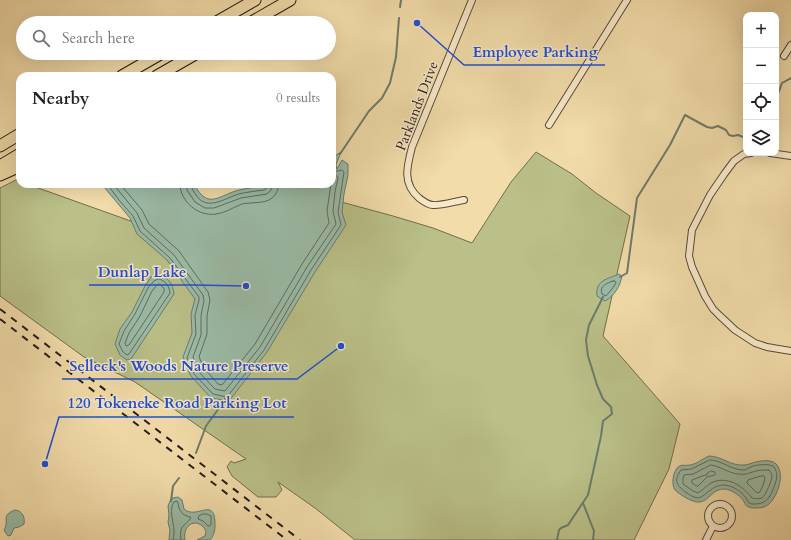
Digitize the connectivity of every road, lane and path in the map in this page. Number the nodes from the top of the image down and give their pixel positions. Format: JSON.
{"nodes":[{"id":1,"x":255,"y":0,"type":"edge"},
{"id":2,"x":290,"y":0,"type":"edge"},
{"id":3,"x":472,"y":0,"type":"edge"},
{"id":4,"x":627,"y":0,"type":"edge"},
{"id":5,"x":227,"y":16,"type":"edge"},
{"id":6,"x":262,"y":16,"type":"edge"},
{"id":7,"x":791,"y":45,"type":"edge"},
{"id":8,"x":784,"y":56,"type":"dead end"},
{"id":9,"x":150,"y":60,"type":"edge"},
{"id":10,"x":186,"y":60,"type":"edge"},
{"id":11,"x":129,"y":72,"type":"edge"},
{"id":12,"x":164,"y":72,"type":"edge"},
{"id":13,"x":549,"y":125,"type":"dead end"},
{"id":14,"x":16,"y":136,"type":"edge"},
{"id":15,"x":0,"y":146,"type":"edge"},
{"id":16,"x":779,"y":154,"type":"edge"},
{"id":17,"x":743,"y":155,"type":"edge"},
{"id":18,"x":16,"y":156,"type":"edge"},
{"id":19,"x":791,"y":156,"type":"edge"},
{"id":20,"x":0,"y":166,"type":"edge"},
{"id":21,"x":16,"y":168,"type":"edge"},
{"id":22,"x":0,"y":175,"type":"edge"},
{"id":23,"x":464,"y":200,"type":"dead end"},
{"id":24,"x":791,"y":351,"type":"edge"},
{"id":25,"x":713,"y":526,"type":"dead end"},
{"id":26,"x":706,"y":540,"type":"edge"}],
"edges":[{"from":1,"to":5,"type":"highway"},
{"from":2,"to":6,"type":"highway"},
{"from":3,"to":23,"type":"street","name":"Parklands Drive"},
{"from":4,"to":13,"type":"street"},
{"from":7,"to":8,"type":"street"},
{"from":9,"to":11,"type":"highway"},
{"from":10,"to":12,"type":"highway"},
{"from":14,"to":15,"type":"highway"},
{"from":16,"to":19,"type":"street"},
{"from":17,"to":24,"type":"street"},
{"from":18,"to":20,"type":"highway"},
{"from":21,"to":22,"type":"highway"},
{"from":25,"to":26,"type":"street"}]}
